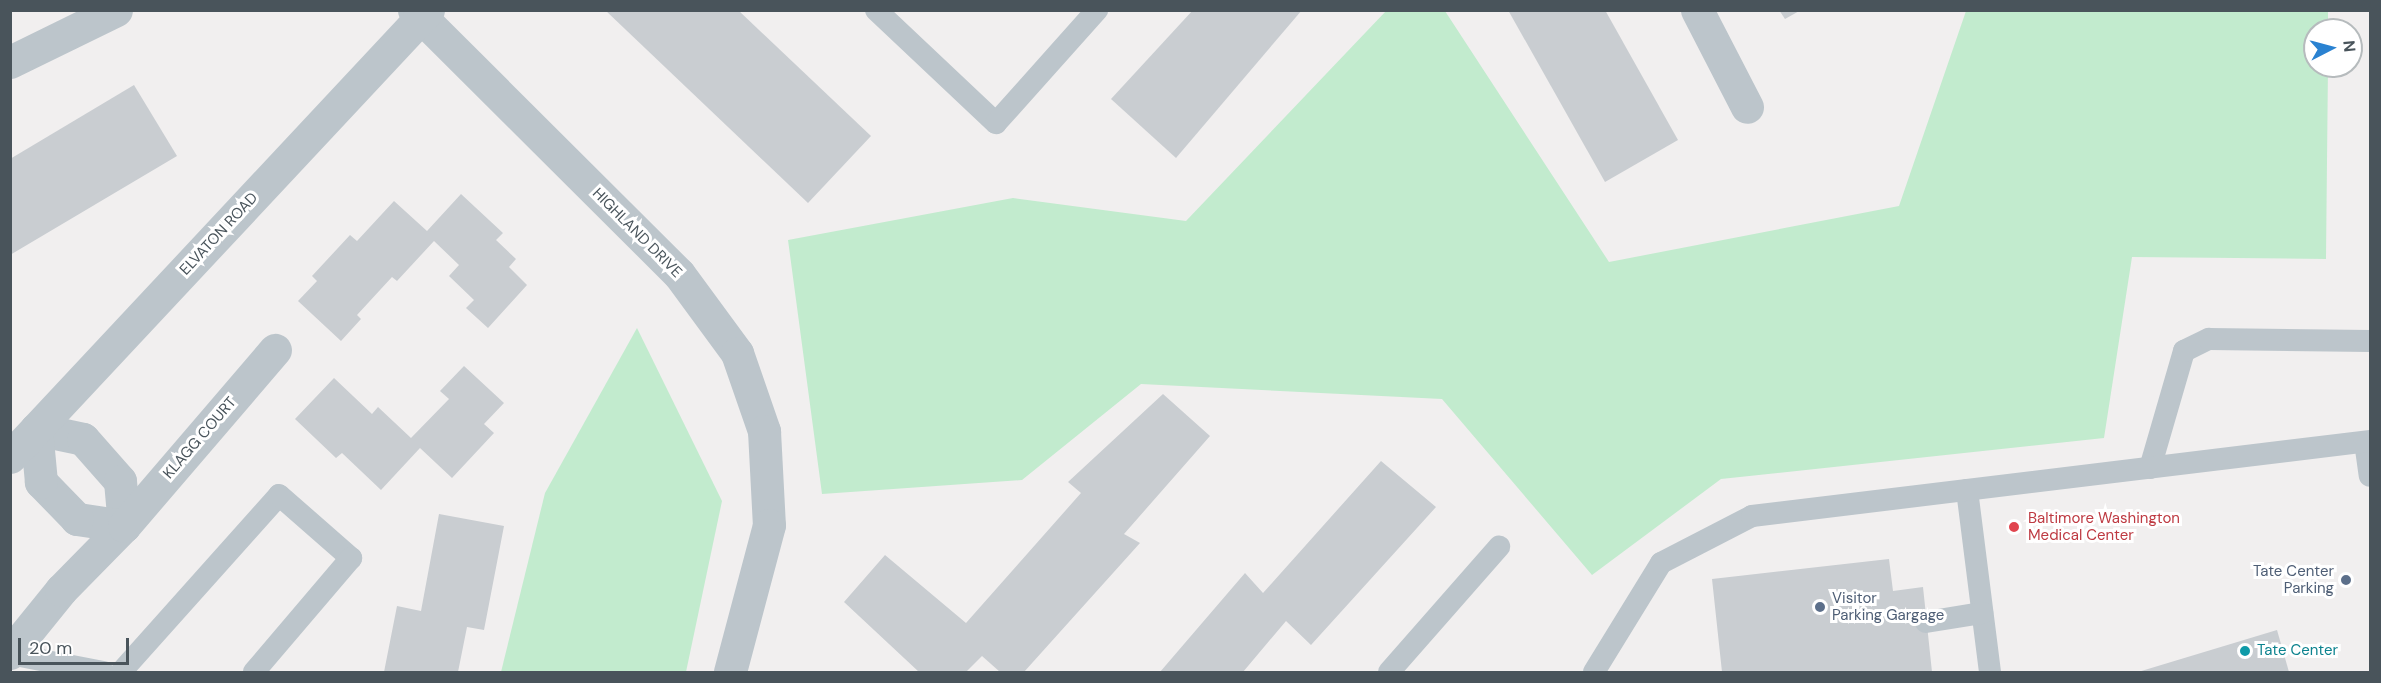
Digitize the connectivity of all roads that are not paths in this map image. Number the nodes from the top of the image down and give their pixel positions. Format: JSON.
{"nodes":[{"id":1,"x":116,"y":10,"type":"edge"},
{"id":2,"x":876,"y":10,"type":"edge"},
{"id":3,"x":1097,"y":10,"type":"edge"},
{"id":4,"x":1697,"y":10,"type":"edge"},
{"id":5,"x":421,"y":13,"type":"edge"},
{"id":6,"x":10,"y":62,"type":"edge"},
{"id":7,"x":1747,"y":106,"type":"dead end"},
{"id":8,"x":2370,"y":341,"type":"edge"},
{"id":9,"x":275,"y":350,"type":"dead end"},
{"id":10,"x":36,"y":429,"type":"junction"},
{"id":11,"x":2368,"y":442,"type":"edge"},
{"id":12,"x":10,"y":457,"type":"edge"},
{"id":13,"x":2150,"y":468,"type":"junction"},
{"id":14,"x":2370,"y":476,"type":"edge"},
{"id":15,"x":1967,"y":490,"type":"junction"},
{"id":16,"x":124,"y":526,"type":"junction"},
{"id":17,"x":1499,"y":547,"type":"dead end"},
{"id":18,"x":1982,"y":614,"type":"junction"},
{"id":19,"x":1926,"y":622,"type":"dead end"},
{"id":20,"x":10,"y":653,"type":"edge"},
{"id":21,"x":103,"y":672,"type":"edge"},
{"id":22,"x":121,"y":672,"type":"edge"},
{"id":23,"x":254,"y":672,"type":"edge"},
{"id":24,"x":730,"y":672,"type":"edge"},
{"id":25,"x":1389,"y":672,"type":"edge"},
{"id":26,"x":1594,"y":672,"type":"edge"},
{"id":27,"x":1990,"y":672,"type":"edge"}],
"edges":[{"from":1,"to":6,"type":"street"},
{"from":2,"to":3,"type":"lane"},
{"from":4,"to":7,"type":"street"},
{"from":5,"to":10,"type":"street","name":"ELVATON ROAD"},
{"from":5,"to":24,"type":"street","name":"HIGHLAND DRIVE"},
{"from":8,"to":13,"type":"lane"},
{"from":9,"to":16,"type":"street","name":"KLAGG COURT"},
{"from":10,"to":12,"type":"street","name":"ELVATON ROAD"},
{"from":10,"to":16,"type":"street"},
{"from":10,"to":16,"type":"street"},
{"from":11,"to":13,"type":"lane"},
{"from":11,"to":14,"type":"lane"},
{"from":13,"to":15,"type":"lane"},
{"from":15,"to":18,"type":"lane"},
{"from":15,"to":26,"type":"lane"},
{"from":16,"to":20,"type":"street","name":"KLAGG COURT"},
{"from":17,"to":25,"type":"lane"},
{"from":18,"to":19,"type":"lane"},
{"from":18,"to":27,"type":"lane"},
{"from":20,"to":21,"type":"lane"},
{"from":22,"to":23,"type":"lane"}]}
